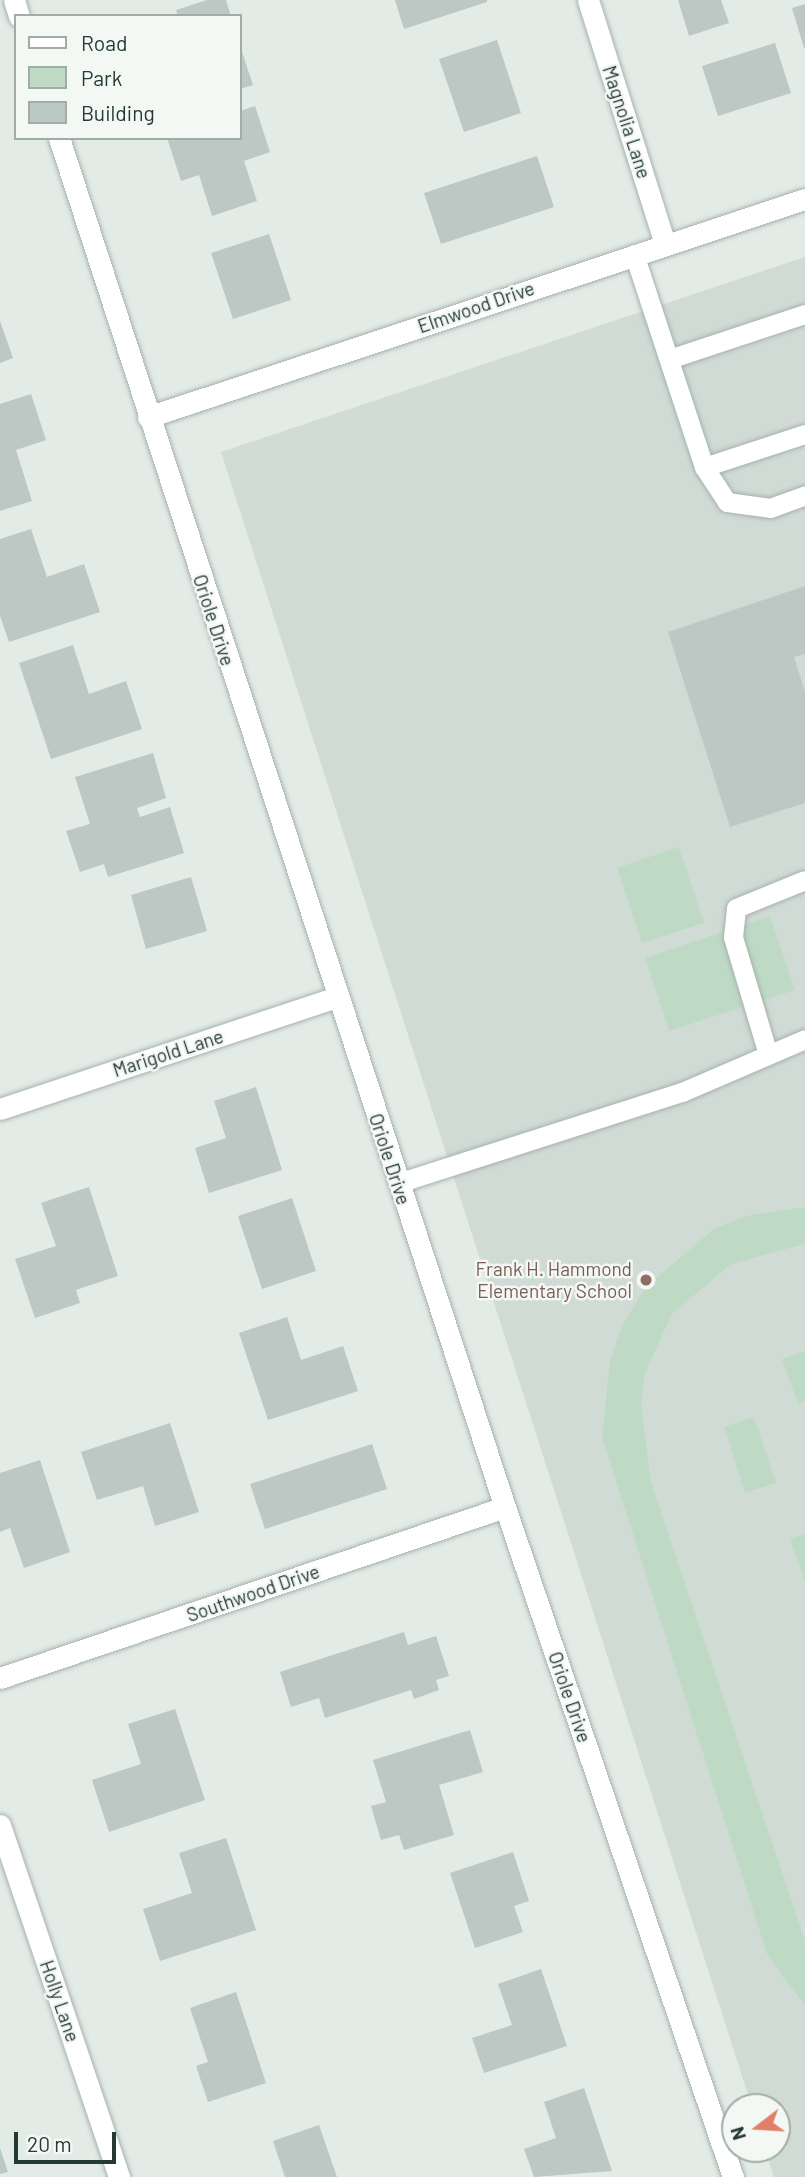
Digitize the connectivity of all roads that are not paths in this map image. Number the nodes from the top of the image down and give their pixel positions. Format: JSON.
{"nodes":[{"id":1,"x":588,"y":0,"type":"edge"},
{"id":2,"x":60,"y":140,"type":"edge"},
{"id":3,"x":805,"y":199,"type":"edge"},
{"id":4,"x":665,"y":244,"type":"junction"},
{"id":5,"x":634,"y":254,"type":"junction"},
{"id":6,"x":805,"y":314,"type":"edge"},
{"id":7,"x":669,"y":359,"type":"junction"},
{"id":8,"x":148,"y":417,"type":"junction"},
{"id":9,"x":805,"y":434,"type":"edge"},
{"id":10,"x":705,"y":467,"type":"junction"},
{"id":11,"x":805,"y":495,"type":"edge"},
{"id":12,"x":805,"y":880,"type":"edge"},
{"id":13,"x":337,"y":997,"type":"junction"},
{"id":14,"x":805,"y":1039,"type":"edge"},
{"id":15,"x":767,"y":1051,"type":"junction"},
{"id":16,"x":0,"y":1109,"type":"edge"},
{"id":17,"x":398,"y":1183,"type":"junction"},
{"id":18,"x":505,"y":1507,"type":"junction"},
{"id":19,"x":0,"y":1678,"type":"edge"},
{"id":20,"x":0,"y":1825,"type":"edge"},
{"id":21,"x":119,"y":2177,"type":"edge"},
{"id":22,"x":733,"y":2177,"type":"edge"}],
"edges":[{"from":1,"to":4,"type":"street","name":"Magnolia Lane"},
{"from":2,"to":8,"type":"street","name":"Oriole Drive"},
{"from":3,"to":4,"type":"street","name":"Elmwood Drive"},
{"from":4,"to":5,"type":"street","name":"Elmwood Drive"},
{"from":5,"to":7,"type":"lane"},
{"from":5,"to":8,"type":"street","name":"Elmwood Drive"},
{"from":6,"to":7,"type":"lane"},
{"from":7,"to":10,"type":"lane"},
{"from":8,"to":13,"type":"street","name":"Oriole Drive"},
{"from":9,"to":10,"type":"lane"},
{"from":10,"to":11,"type":"lane"},
{"from":12,"to":15,"type":"lane"},
{"from":13,"to":16,"type":"street","name":"Marigold Lane"},
{"from":13,"to":17,"type":"street","name":"Oriole Drive"},
{"from":14,"to":15,"type":"lane"},
{"from":15,"to":17,"type":"lane"},
{"from":17,"to":18,"type":"street","name":"Oriole Drive"},
{"from":18,"to":19,"type":"street","name":"Southwood Drive"},
{"from":18,"to":22,"type":"street","name":"Oriole Drive"},
{"from":20,"to":21,"type":"street","name":"Holly Lane"}]}
